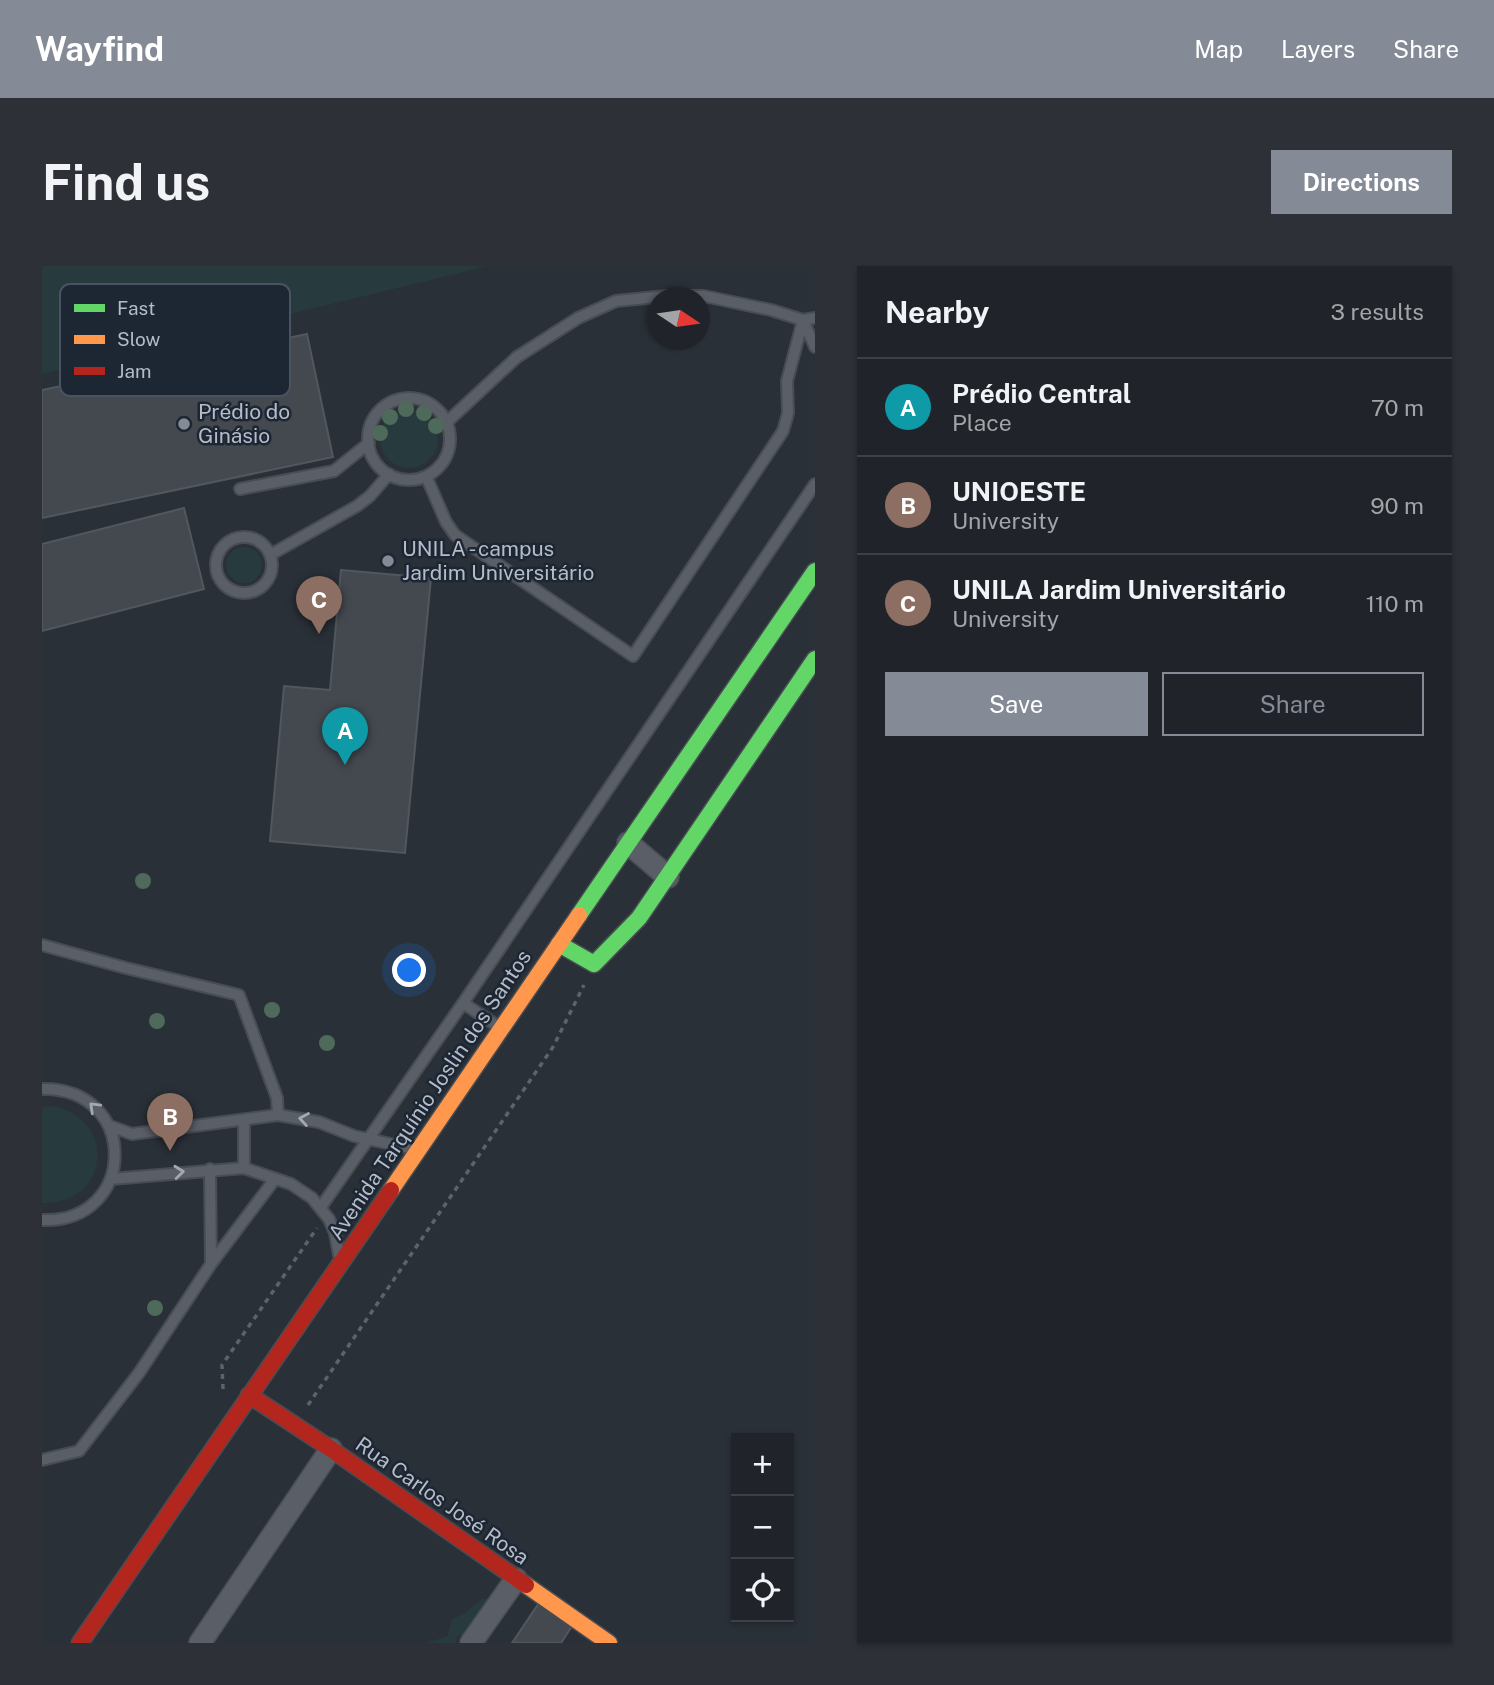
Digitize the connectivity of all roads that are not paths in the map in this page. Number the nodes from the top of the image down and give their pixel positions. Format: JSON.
{"nodes":[{"id":1,"x":809,"y":319,"type":"edge"},
{"id":2,"x":815,"y":347,"type":"edge"},
{"id":3,"x":447,"y":422,"type":"junction"},
{"id":4,"x":369,"y":443,"type":"junction"},
{"id":5,"x":389,"y":474,"type":"junction"},
{"id":6,"x":426,"y":476,"type":"junction"},
{"id":7,"x":815,"y":484,"type":"edge"},
{"id":8,"x":240,"y":489,"type":"dead end"},
{"id":9,"x":270,"y":555,"type":"junction"},
{"id":10,"x":815,"y":571,"type":"edge"},
{"id":11,"x":815,"y":659,"type":"edge"},
{"id":12,"x":628,"y":843,"type":"junction"},
{"id":13,"x":668,"y":877,"type":"junction"},
{"id":14,"x":559,"y":944,"type":"junction"},
{"id":15,"x":42,"y":945,"type":"edge"},
{"id":16,"x":463,"y":1003,"type":"junction"},
{"id":17,"x":501,"y":1028,"type":"junction"},
{"id":18,"x":42,"y":1088,"type":"edge"},
{"id":19,"x":278,"y":1115,"type":"junction"},
{"id":20,"x":244,"y":1120,"type":"junction"},
{"id":21,"x":110,"y":1126,"type":"junction"},
{"id":22,"x":369,"y":1138,"type":"junction"},
{"id":23,"x":417,"y":1150,"type":"junction"},
{"id":24,"x":244,"y":1168,"type":"junction"},
{"id":25,"x":210,"y":1169,"type":"junction"},
{"id":26,"x":111,"y":1179,"type":"junction"},
{"id":27,"x":275,"y":1179,"type":"junction"},
{"id":28,"x":321,"y":1207,"type":"junction"},
{"id":29,"x":42,"y":1220,"type":"edge"},
{"id":30,"x":340,"y":1262,"type":"junction"},
{"id":31,"x":211,"y":1264,"type":"junction"},
{"id":32,"x":249,"y":1395,"type":"junction"},
{"id":33,"x":331,"y":1449,"type":"junction"},
{"id":34,"x":42,"y":1460,"type":"edge"},
{"id":35,"x":516,"y":1579,"type":"junction"},
{"id":36,"x":80,"y":1643,"type":"edge"},
{"id":37,"x":200,"y":1643,"type":"edge"},
{"id":38,"x":471,"y":1643,"type":"edge"},
{"id":39,"x":609,"y":1643,"type":"edge"}],
"edges":[{"from":1,"to":2,"type":"lane"},
{"from":1,"to":3,"type":"lane"},
{"from":1,"to":6,"type":"lane"},
{"from":3,"to":4,"type":"lane"},
{"from":3,"to":6,"type":"lane"},
{"from":4,"to":5,"type":"lane"},
{"from":4,"to":8,"type":"lane"},
{"from":5,"to":6,"type":"lane"},
{"from":5,"to":9,"type":"lane"},
{"from":7,"to":16,"type":"lane"},
{"from":9,"to":9,"type":"lane"},
{"from":10,"to":12,"type":"main road","name":"Avenida Tarquínio Joslin dos Santos"},
{"from":11,"to":13,"type":"main road"},
{"from":12,"to":13,"type":"street"},
{"from":12,"to":14,"type":"main road","name":"Avenida Tarquínio Joslin dos Santos"},
{"from":13,"to":14,"type":"main road"},
{"from":14,"to":17,"type":"main road","name":"Avenida Tarquínio Joslin dos Santos"},
{"from":15,"to":19,"type":"lane"},
{"from":16,"to":17,"type":"lane"},
{"from":16,"to":22,"type":"lane"},
{"from":17,"to":23,"type":"main road","name":"Avenida Tarquínio Joslin dos Santos"},
{"from":21,"to":18,"type":"lane","one_way":true},
{"from":19,"to":20,"type":"lane"},
{"from":22,"to":19,"type":"lane","one_way":true},
{"from":20,"to":21,"type":"lane"},
{"from":20,"to":24,"type":"lane"},
{"from":21,"to":26,"type":"lane"},
{"from":22,"to":23,"type":"lane"},
{"from":22,"to":28,"type":"lane"},
{"from":23,"to":30,"type":"main road","name":"Avenida Tarquínio Joslin dos Santos"},
{"from":24,"to":25,"type":"lane"},
{"from":24,"to":27,"type":"lane"},
{"from":26,"to":25,"type":"lane","one_way":true},
{"from":25,"to":31,"type":"lane"},
{"from":26,"to":29,"type":"lane"},
{"from":27,"to":28,"type":"lane"},
{"from":27,"to":31,"type":"lane"},
{"from":28,"to":30,"type":"lane"},
{"from":30,"to":32,"type":"main road","name":"Avenida Tarquínio Joslin dos Santos"},
{"from":31,"to":34,"type":"lane"},
{"from":32,"to":33,"type":"main road","name":"Rua Carlos José Rosa"},
{"from":32,"to":36,"type":"main road","name":"Avenida Tarquínio Joslin dos Santos"},
{"from":33,"to":35,"type":"main road","name":"Rua Carlos José Rosa"},
{"from":33,"to":37,"type":"street"},
{"from":35,"to":38,"type":"street"},
{"from":35,"to":39,"type":"main road","name":"Rua Carlos José Rosa"}]}
